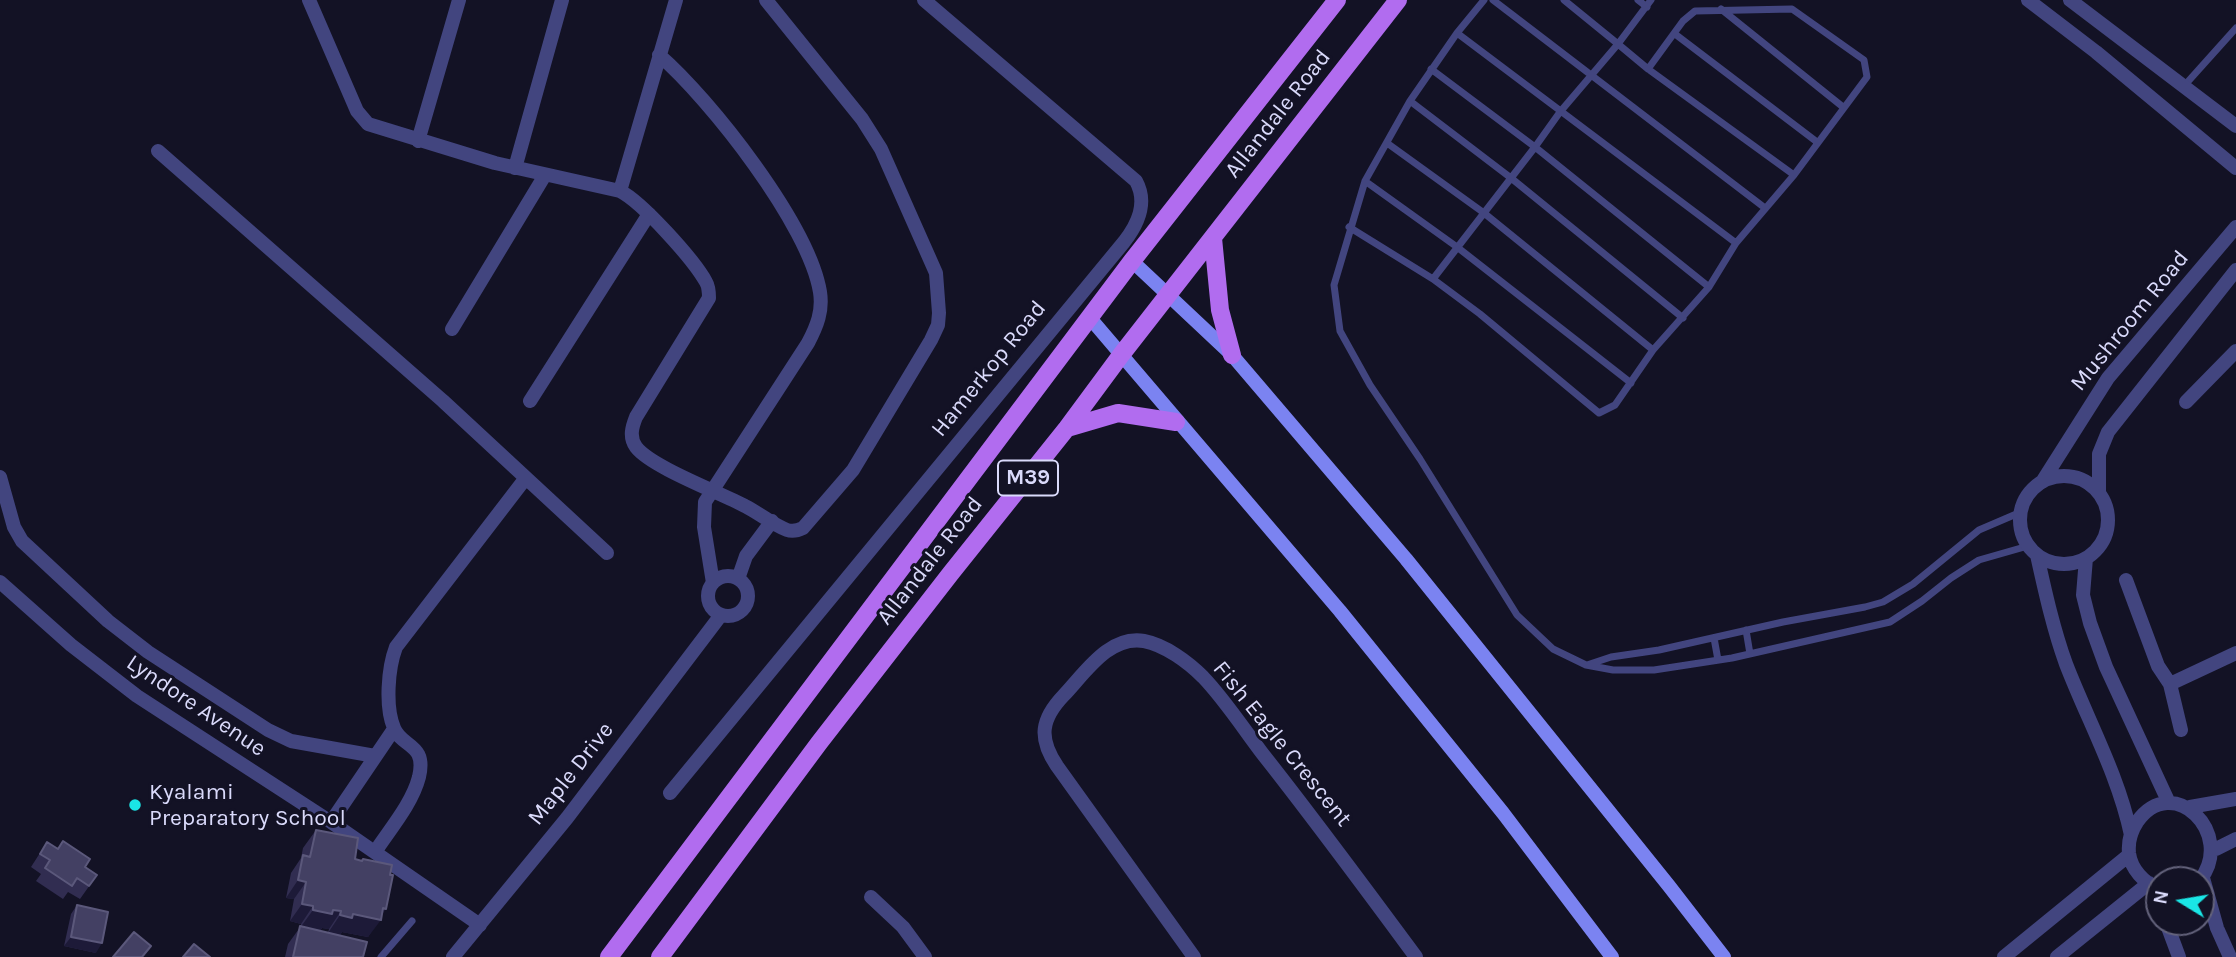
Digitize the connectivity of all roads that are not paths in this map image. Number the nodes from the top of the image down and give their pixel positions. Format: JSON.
{"nodes":[{"id":1,"x":459,"y":0,"type":"edge"},
{"id":2,"x":562,"y":0,"type":"edge"},
{"id":3,"x":676,"y":0,"type":"edge"},
{"id":4,"x":766,"y":0,"type":"edge"},
{"id":5,"x":924,"y":0,"type":"edge"},
{"id":6,"x":1337,"y":0,"type":"edge"},
{"id":7,"x":1398,"y":0,"type":"edge"},
{"id":8,"x":1485,"y":0,"type":"edge"},
{"id":9,"x":1493,"y":0,"type":"edge"},
{"id":10,"x":1563,"y":0,"type":"edge"},
{"id":11,"x":1638,"y":0,"type":"edge"},
{"id":12,"x":2028,"y":0,"type":"edge"},
{"id":13,"x":2070,"y":0,"type":"edge"},
{"id":14,"x":311,"y":1,"type":"edge"},
{"id":15,"x":1649,"y":3,"type":"edge"},
{"id":16,"x":1720,"y":9,"type":"junction"},
{"id":17,"x":2236,"y":28,"type":"edge"},
{"id":18,"x":1457,"y":33,"type":"junction"},
{"id":19,"x":1675,"y":34,"type":"junction"},
{"id":20,"x":1618,"y":44,"type":"junction"},
{"id":21,"x":659,"y":55,"type":"junction"},
{"id":22,"x":1431,"y":69,"type":"junction"},
{"id":23,"x":1648,"y":69,"type":"junction"},
{"id":24,"x":1591,"y":76,"type":"junction"},
{"id":25,"x":2184,"y":86,"type":"junction"},
{"id":26,"x":1410,"y":101,"type":"junction"},
{"id":27,"x":1843,"y":107,"type":"junction"},
{"id":28,"x":1560,"y":111,"type":"junction"},
{"id":29,"x":2236,"y":126,"type":"edge"},
{"id":30,"x":418,"y":141,"type":"junction"},
{"id":31,"x":1817,"y":142,"type":"junction"},
{"id":32,"x":1387,"y":143,"type":"junction"},
{"id":33,"x":1535,"y":148,"type":"junction"},
{"id":34,"x":158,"y":151,"type":"dead end"},
{"id":35,"x":515,"y":168,"type":"junction"},
{"id":36,"x":2236,"y":168,"type":"edge"},
{"id":37,"x":545,"y":174,"type":"junction"},
{"id":38,"x":1794,"y":175,"type":"junction"},
{"id":39,"x":1511,"y":178,"type":"junction"},
{"id":40,"x":1365,"y":181,"type":"junction"},
{"id":41,"x":620,"y":191,"type":"junction"},
{"id":42,"x":1765,"y":208,"type":"junction"},
{"id":43,"x":1483,"y":213,"type":"junction"},
{"id":44,"x":649,"y":214,"type":"junction"},
{"id":45,"x":1349,"y":227,"type":"junction"},
{"id":46,"x":2236,"y":227,"type":"edge"},
{"id":47,"x":1213,"y":238,"type":"junction"},
{"id":48,"x":1736,"y":243,"type":"junction"},
{"id":49,"x":1457,"y":247,"type":"junction"},
{"id":50,"x":1132,"y":261,"type":"junction"},
{"id":51,"x":2236,"y":270,"type":"edge"},
{"id":52,"x":1433,"y":279,"type":"junction"},
{"id":53,"x":1709,"y":287,"type":"junction"},
{"id":54,"x":1168,"y":296,"type":"junction"},
{"id":55,"x":1090,"y":318,"type":"junction"},
{"id":56,"x":1683,"y":318,"type":"junction"},
{"id":57,"x":452,"y":329,"type":"dead end"},
{"id":58,"x":1653,"y":350,"type":"junction"},
{"id":59,"x":2236,"y":351,"type":"edge"},
{"id":60,"x":1122,"y":355,"type":"junction"},
{"id":61,"x":1232,"y":355,"type":"junction"},
{"id":62,"x":1631,"y":383,"type":"junction"},
{"id":63,"x":530,"y":401,"type":"dead end"},
{"id":64,"x":2186,"y":402,"type":"dead end"},
{"id":65,"x":1176,"y":422,"type":"junction"},
{"id":66,"x":1067,"y":428,"type":"junction"},
{"id":67,"x":0,"y":477,"type":"edge"},
{"id":68,"x":524,"y":479,"type":"junction"},
{"id":69,"x":2042,"y":482,"type":"junction"},
{"id":70,"x":711,"y":491,"type":"junction"},
{"id":71,"x":2099,"y":493,"type":"junction"},
{"id":72,"x":2021,"y":512,"type":"junction"},
{"id":73,"x":772,"y":521,"type":"junction"},
{"id":74,"x":2032,"y":550,"type":"junction"},
{"id":75,"x":607,"y":554,"type":"dead end"},
{"id":76,"x":2086,"y":558,"type":"junction"},
{"id":77,"x":738,"y":579,"type":"junction"},
{"id":78,"x":2126,"y":580,"type":"dead end"},
{"id":79,"x":0,"y":582,"type":"edge"},
{"id":80,"x":713,"y":583,"type":"junction"},
{"id":81,"x":721,"y":615,"type":"junction"},
{"id":82,"x":1746,"y":631,"type":"junction"},
{"id":83,"x":1714,"y":638,"type":"junction"},
{"id":84,"x":2236,"y":653,"type":"edge"},
{"id":85,"x":1750,"y":654,"type":"junction"},
{"id":86,"x":1718,"y":660,"type":"junction"},
{"id":87,"x":1586,"y":665,"type":"junction"},
{"id":88,"x":2170,"y":684,"type":"junction"},
{"id":89,"x":394,"y":729,"type":"junction"},
{"id":90,"x":2181,"y":730,"type":"dead end"},
{"id":91,"x":375,"y":756,"type":"junction"},
{"id":92,"x":670,"y":793,"type":"dead end"},
{"id":93,"x":2236,"y":799,"type":"edge"},
{"id":94,"x":2169,"y":803,"type":"junction"},
{"id":95,"x":2190,"y":807,"type":"junction"},
{"id":96,"x":331,"y":822,"type":"junction"},
{"id":97,"x":2131,"y":835,"type":"junction"},
{"id":98,"x":2236,"y":839,"type":"edge"},
{"id":99,"x":2216,"y":849,"type":"junction"},
{"id":100,"x":375,"y":852,"type":"junction"},
{"id":101,"x":2129,"y":855,"type":"junction"},
{"id":102,"x":2210,"y":866,"type":"edge"},
{"id":103,"x":2145,"y":881,"type":"edge"},
{"id":104,"x":871,"y":897,"type":"dead end"},
{"id":105,"x":2145,"y":897,"type":"edge"},
{"id":106,"x":412,"y":921,"type":"dead end"},
{"id":107,"x":2215,"y":921,"type":"edge"},
{"id":108,"x":480,"y":925,"type":"junction"},
{"id":109,"x":2171,"y":936,"type":"edge"},
{"id":110,"x":381,"y":957,"type":"edge"},
{"id":111,"x":453,"y":957,"type":"edge"},
{"id":112,"x":610,"y":957,"type":"edge"},
{"id":113,"x":660,"y":957,"type":"edge"},
{"id":114,"x":925,"y":957,"type":"edge"},
{"id":115,"x":1194,"y":957,"type":"edge"},
{"id":116,"x":1416,"y":957,"type":"edge"},
{"id":117,"x":1612,"y":957,"type":"edge"},
{"id":118,"x":1724,"y":957,"type":"edge"},
{"id":119,"x":2004,"y":957,"type":"edge"},
{"id":120,"x":2057,"y":957,"type":"edge"},
{"id":121,"x":2179,"y":957,"type":"edge"},
{"id":122,"x":2230,"y":957,"type":"edge"}],
"edges":[{"from":1,"to":30,"type":"street"},
{"from":2,"to":35,"type":"street"},
{"from":3,"to":21,"type":"street"},
{"from":4,"to":73,"type":"street"},
{"from":5,"to":92,"type":"street","name":"Hamerkop Road"},
{"from":6,"to":50,"type":"main road","name":"Allandale Road","number":"M39"},
{"from":7,"to":47,"type":"main road","name":"Allandale Road","number":"M39"},
{"from":8,"to":18,"type":"lane"},
{"from":9,"to":24,"type":"lane"},
{"from":10,"to":20,"type":"lane"},
{"from":11,"to":15,"type":"lane"},
{"from":12,"to":36,"type":"street"},
{"from":13,"to":25,"type":"street"},
{"from":14,"to":30,"type":"street"},
{"from":15,"to":20,"type":"lane"},
{"from":16,"to":19,"type":"lane"},
{"from":16,"to":27,"type":"lane"},
{"from":16,"to":27,"type":"lane"},
{"from":17,"to":25,"type":"lane"},
{"from":18,"to":22,"type":"lane"},
{"from":18,"to":28,"type":"lane"},
{"from":19,"to":23,"type":"lane"},
{"from":19,"to":31,"type":"lane"},
{"from":20,"to":23,"type":"lane"},
{"from":20,"to":24,"type":"lane"},
{"from":21,"to":41,"type":"street"},
{"from":21,"to":70,"type":"street"},
{"from":22,"to":26,"type":"lane"},
{"from":22,"to":33,"type":"lane"},
{"from":23,"to":38,"type":"lane"},
{"from":24,"to":28,"type":"lane"},
{"from":24,"to":42,"type":"lane"},
{"from":25,"to":29,"type":"street"},
{"from":26,"to":32,"type":"lane"},
{"from":26,"to":39,"type":"lane"},
{"from":27,"to":31,"type":"lane"},
{"from":28,"to":33,"type":"lane"},
{"from":28,"to":48,"type":"lane"},
{"from":30,"to":35,"type":"street"},
{"from":31,"to":38,"type":"lane"},
{"from":32,"to":40,"type":"lane"},
{"from":32,"to":43,"type":"lane"},
{"from":33,"to":39,"type":"lane"},
{"from":33,"to":53,"type":"lane"},
{"from":34,"to":68,"type":"street"},
{"from":35,"to":37,"type":"street"},
{"from":37,"to":41,"type":"street"},
{"from":37,"to":57,"type":"street"},
{"from":38,"to":42,"type":"lane"},
{"from":39,"to":43,"type":"lane"},
{"from":39,"to":56,"type":"lane"},
{"from":40,"to":45,"type":"lane"},
{"from":40,"to":49,"type":"lane"},
{"from":41,"to":44,"type":"street"},
{"from":42,"to":48,"type":"lane"},
{"from":43,"to":49,"type":"lane"},
{"from":43,"to":58,"type":"lane"},
{"from":44,"to":63,"type":"street"},
{"from":44,"to":70,"type":"street"},
{"from":45,"to":52,"type":"lane"},
{"from":45,"to":87,"type":"lane"},
{"from":46,"to":69,"type":"street","name":"Mushroom Road"},
{"from":47,"to":54,"type":"main road","name":"Allandale Road","number":"M39"},
{"from":47,"to":61,"type":"main road"},
{"from":48,"to":53,"type":"lane"},
{"from":49,"to":52,"type":"lane"},
{"from":49,"to":62,"type":"lane"},
{"from":50,"to":54,"type":"street"},
{"from":50,"to":55,"type":"main road","name":"Allandale Road","number":"M39"},
{"from":51,"to":71,"type":"street"},
{"from":52,"to":62,"type":"lane"},
{"from":53,"to":56,"type":"lane"},
{"from":54,"to":60,"type":"main road","name":"Allandale Road","number":"M39"},
{"from":54,"to":61,"type":"street"},
{"from":55,"to":60,"type":"street"},
{"from":55,"to":112,"type":"main road","name":"Allandale Road","number":"M39"},
{"from":56,"to":58,"type":"lane"},
{"from":58,"to":62,"type":"lane"},
{"from":59,"to":64,"type":"street"},
{"from":60,"to":65,"type":"street"},
{"from":60,"to":66,"type":"main road","name":"Allandale Road","number":"M39"},
{"from":61,"to":118,"type":"street"},
{"from":65,"to":66,"type":"main road"},
{"from":65,"to":117,"type":"street"},
{"from":66,"to":113,"type":"main road","name":"Allandale Road","number":"M39"},
{"from":67,"to":91,"type":"street"},
{"from":68,"to":75,"type":"street"},
{"from":68,"to":89,"type":"street"},
{"from":69,"to":71,"type":"street"},
{"from":69,"to":72,"type":"street","name":"Mushroom Road"},
{"from":70,"to":73,"type":"street"},
{"from":70,"to":80,"type":"street"},
{"from":71,"to":76,"type":"street"},
{"from":72,"to":74,"type":"street"},
{"from":72,"to":82,"type":"lane"},
{"from":73,"to":77,"type":"street"},
{"from":74,"to":76,"type":"street"},
{"from":74,"to":85,"type":"lane"},
{"from":74,"to":97,"type":"street"},
{"from":76,"to":94,"type":"street"},
{"from":77,"to":80,"type":"street"},
{"from":77,"to":81,"type":"street"},
{"from":78,"to":88,"type":"street"},
{"from":79,"to":96,"type":"street","name":"Lyndore Avenue"},
{"from":80,"to":81,"type":"street"},
{"from":81,"to":108,"type":"street","name":"Maple Drive"},
{"from":82,"to":83,"type":"lane"},
{"from":82,"to":85,"type":"lane"},
{"from":83,"to":86,"type":"lane"},
{"from":83,"to":87,"type":"lane"},
{"from":84,"to":88,"type":"street"},
{"from":85,"to":86,"type":"lane"},
{"from":86,"to":87,"type":"lane"},
{"from":88,"to":90,"type":"street"},
{"from":89,"to":91,"type":"street"},
{"from":89,"to":100,"type":"street"},
{"from":91,"to":96,"type":"street"},
{"from":93,"to":95,"type":"street"},
{"from":94,"to":95,"type":"street"},
{"from":94,"to":97,"type":"street"},
{"from":95,"to":99,"type":"street"},
{"from":96,"to":100,"type":"street","name":"Lyndore Avenue"},
{"from":97,"to":101,"type":"street"},
{"from":98,"to":99,"type":"street"},
{"from":99,"to":102,"type":"street"},
{"from":100,"to":108,"type":"street","name":"Lyndore Avenue"},
{"from":101,"to":103,"type":"street"},
{"from":101,"to":119,"type":"street"},
{"from":104,"to":114,"type":"street"},
{"from":105,"to":120,"type":"street"},
{"from":106,"to":110,"type":"lane"},
{"from":107,"to":122,"type":"street"},
{"from":108,"to":111,"type":"street","name":"Maple Drive"},
{"from":109,"to":121,"type":"street"},
{"from":115,"to":116,"type":"street","name":"Fish Eagle Crescent"}]}
